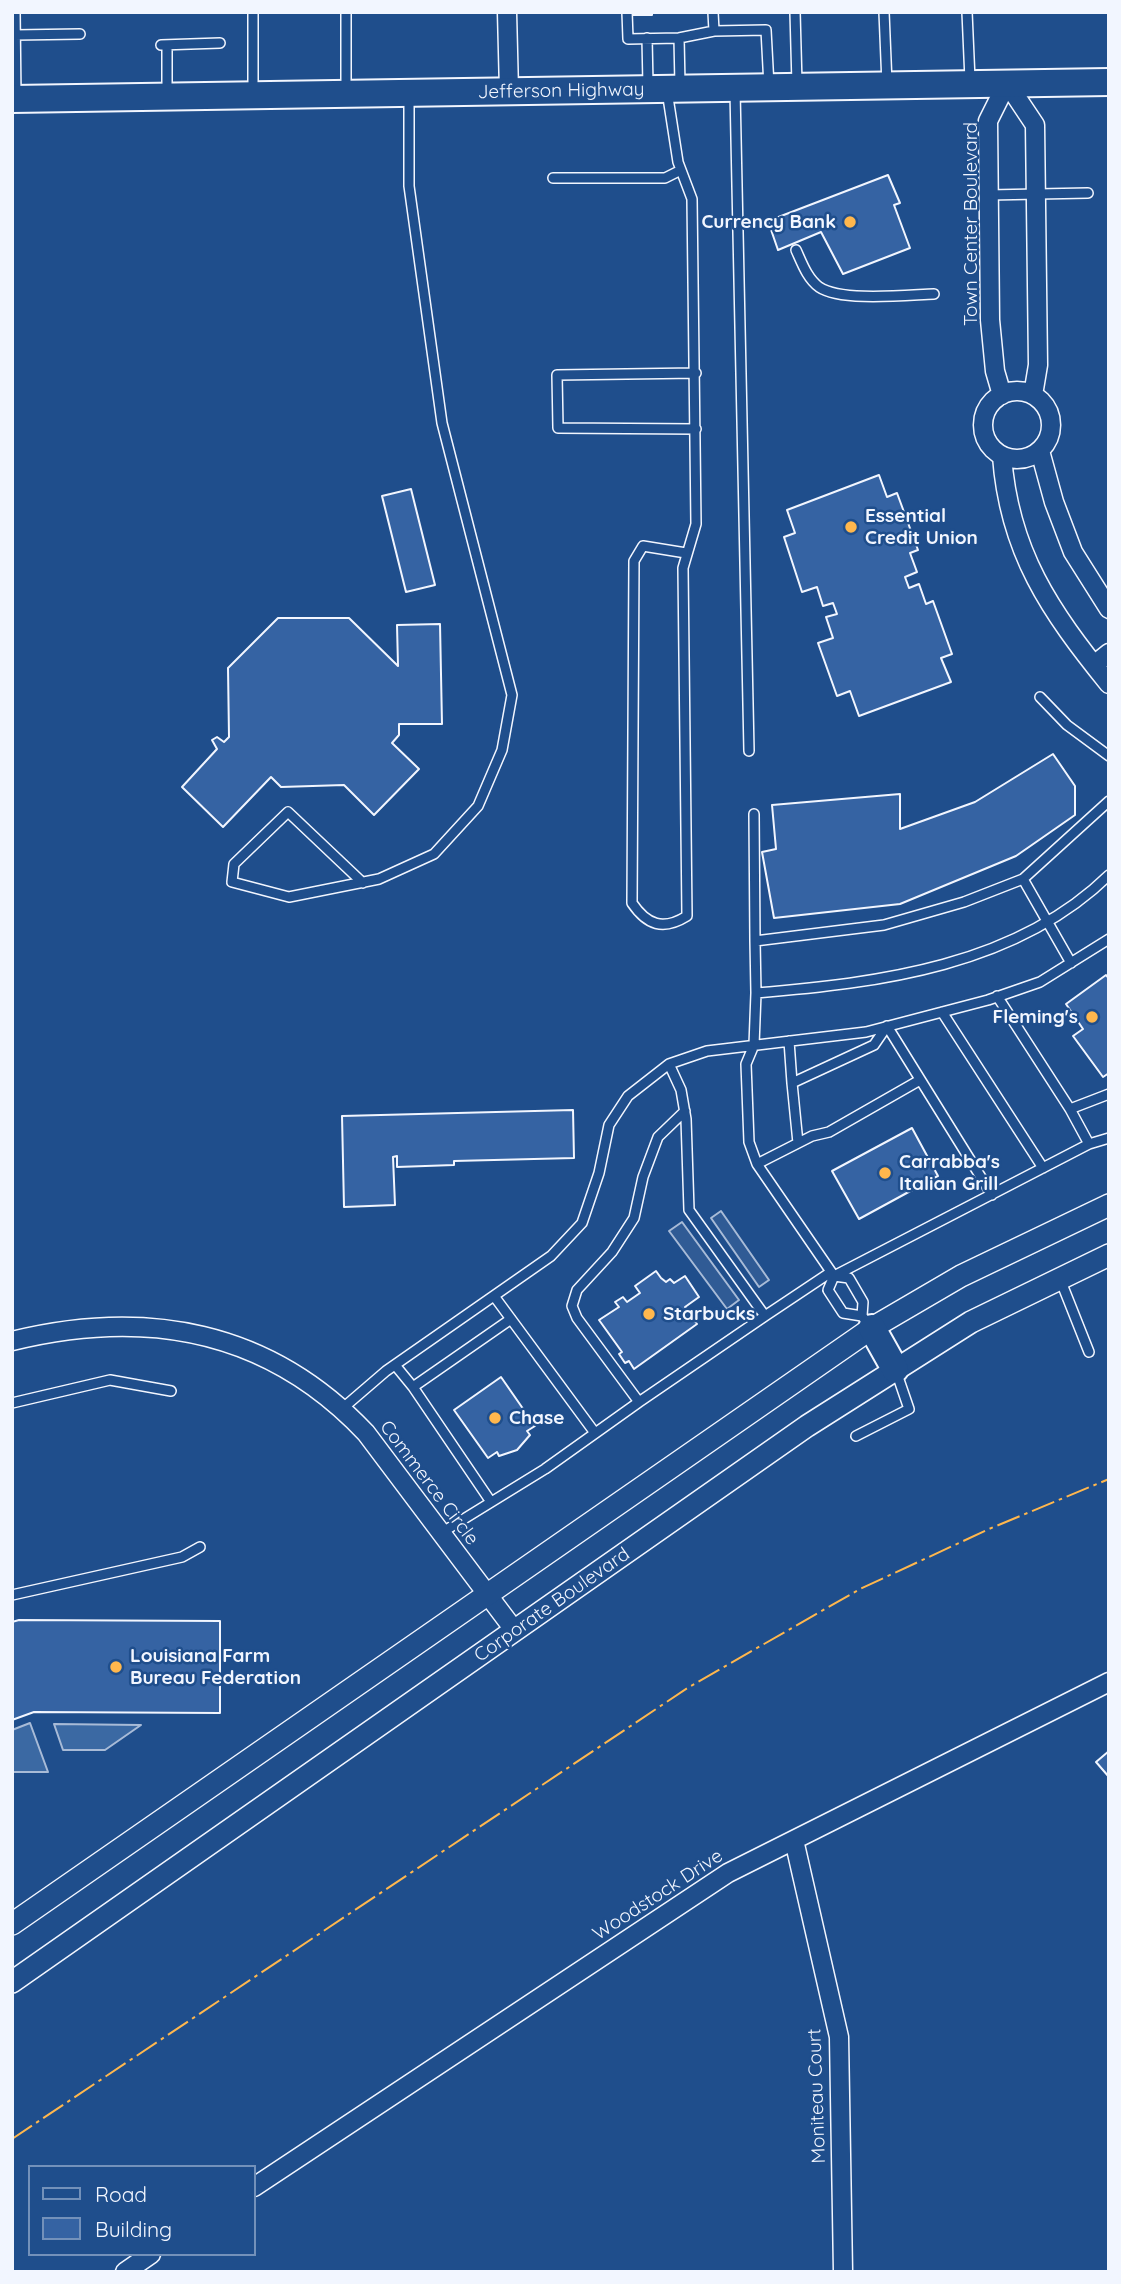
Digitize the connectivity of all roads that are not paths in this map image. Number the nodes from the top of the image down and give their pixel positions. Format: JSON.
{"nodes":[{"id":1,"x":15,"y":12,"type":"edge"},
{"id":2,"x":253,"y":12,"type":"edge"},
{"id":3,"x":346,"y":12,"type":"edge"},
{"id":4,"x":507,"y":12,"type":"edge"},
{"id":5,"x":627,"y":12,"type":"edge"},
{"id":6,"x":713,"y":12,"type":"edge"},
{"id":7,"x":796,"y":12,"type":"edge"},
{"id":8,"x":884,"y":12,"type":"edge"},
{"id":9,"x":967,"y":12,"type":"edge"},
{"id":10,"x":714,"y":31,"type":"junction"},
{"id":11,"x":80,"y":34,"type":"dead end"},
{"id":12,"x":15,"y":35,"type":"junction"},
{"id":13,"x":647,"y":38,"type":"junction"},
{"id":14,"x":679,"y":38,"type":"junction"},
{"id":15,"x":220,"y":43,"type":"dead end"},
{"id":16,"x":1109,"y":82,"type":"edge"},
{"id":17,"x":1007,"y":83,"type":"junction"},
{"id":18,"x":970,"y":85,"type":"junction"},
{"id":19,"x":887,"y":86,"type":"junction"},
{"id":20,"x":769,"y":88,"type":"junction"},
{"id":21,"x":797,"y":88,"type":"junction"},
{"id":22,"x":735,"y":89,"type":"junction"},
{"id":23,"x":665,"y":90,"type":"junction"},
{"id":24,"x":509,"y":91,"type":"junction"},
{"id":25,"x":346,"y":93,"type":"junction"},
{"id":26,"x":409,"y":93,"type":"junction"},
{"id":27,"x":167,"y":96,"type":"junction"},
{"id":28,"x":253,"y":96,"type":"junction"},
{"id":29,"x":14,"y":99,"type":"edge"},
{"id":30,"x":681,"y":170,"type":"junction"},
{"id":31,"x":553,"y":178,"type":"dead end"},
{"id":32,"x":1088,"y":193,"type":"dead end"},
{"id":33,"x":1036,"y":194,"type":"junction"},
{"id":34,"x":989,"y":195,"type":"junction"},
{"id":35,"x":796,"y":250,"type":"dead end"},
{"id":36,"x":934,"y":294,"type":"dead end"},
{"id":37,"x":696,"y":373,"type":"junction"},
{"id":38,"x":1002,"y":395,"type":"junction"},
{"id":39,"x":1033,"y":395,"type":"junction"},
{"id":40,"x":696,"y":429,"type":"junction"},
{"id":41,"x":1040,"y":451,"type":"junction"},
{"id":42,"x":1002,"y":456,"type":"junction"},
{"id":43,"x":686,"y":553,"type":"junction"},
{"id":44,"x":1109,"y":609,"type":"edge"},
{"id":45,"x":1109,"y":653,"type":"edge"},
{"id":46,"x":1094,"y":666,"type":"junction"},
{"id":47,"x":1109,"y":684,"type":"edge"},
{"id":48,"x":1040,"y":697,"type":"dead end"},
{"id":49,"x":749,"y":751,"type":"dead end"},
{"id":50,"x":1109,"y":756,"type":"edge"},
{"id":51,"x":1109,"y":801,"type":"edge"},
{"id":52,"x":754,"y":814,"type":"dead end"},
{"id":53,"x":1109,"y":875,"type":"edge"},
{"id":54,"x":1023,"y":879,"type":"junction"},
{"id":55,"x":363,"y":883,"type":"junction"},
{"id":56,"x":1046,"y":921,"type":"junction"},
{"id":57,"x":1109,"y":939,"type":"edge"},
{"id":58,"x":755,"y":941,"type":"junction"},
{"id":59,"x":1071,"y":963,"type":"junction"},
{"id":60,"x":755,"y":993,"type":"junction"},
{"id":61,"x":997,"y":996,"type":"junction"},
{"id":62,"x":942,"y":1012,"type":"junction"},
{"id":63,"x":887,"y":1026,"type":"junction"},
{"id":64,"x":789,"y":1041,"type":"junction"},
{"id":65,"x":754,"y":1045,"type":"junction"},
{"id":66,"x":669,"y":1063,"type":"junction"},
{"id":67,"x":920,"y":1080,"type":"junction"},
{"id":68,"x":792,"y":1083,"type":"junction"},
{"id":69,"x":1109,"y":1094,"type":"edge"},
{"id":70,"x":1070,"y":1109,"type":"junction"},
{"id":71,"x":685,"y":1111,"type":"junction"},
{"id":72,"x":1109,"y":1138,"type":"edge"},
{"id":73,"x":798,"y":1143,"type":"junction"},
{"id":74,"x":1089,"y":1144,"type":"junction"},
{"id":75,"x":757,"y":1164,"type":"junction"},
{"id":76,"x":1043,"y":1168,"type":"junction"},
{"id":77,"x":992,"y":1195,"type":"junction"},
{"id":78,"x":1109,"y":1205,"type":"edge"},
{"id":79,"x":1109,"y":1255,"type":"edge"},
{"id":80,"x":833,"y":1274,"type":"junction"},
{"id":81,"x":1059,"y":1277,"type":"junction"},
{"id":82,"x":494,"y":1296,"type":"junction"},
{"id":83,"x":765,"y":1316,"type":"junction"},
{"id":84,"x":511,"y":1319,"type":"junction"},
{"id":85,"x":867,"y":1322,"type":"junction"},
{"id":86,"x":12,"y":1341,"type":"edge"},
{"id":87,"x":1090,"y":1352,"type":"dead end"},
{"id":88,"x":395,"y":1365,"type":"junction"},
{"id":89,"x":895,"y":1369,"type":"junction"},
{"id":90,"x":413,"y":1387,"type":"junction"},
{"id":91,"x":171,"y":1391,"type":"dead end"},
{"id":92,"x":639,"y":1402,"type":"junction"},
{"id":93,"x":12,"y":1403,"type":"edge"},
{"id":94,"x":343,"y":1408,"type":"junction"},
{"id":95,"x":595,"y":1433,"type":"junction"},
{"id":96,"x":856,"y":1436,"type":"dead end"},
{"id":97,"x":491,"y":1502,"type":"junction"},
{"id":98,"x":439,"y":1534,"type":"junction"},
{"id":99,"x":200,"y":1547,"type":"dead end"},
{"id":100,"x":12,"y":1595,"type":"edge"},
{"id":101,"x":486,"y":1595,"type":"junction"},
{"id":102,"x":515,"y":1631,"type":"junction"},
{"id":103,"x":1109,"y":1682,"type":"edge"},
{"id":104,"x":794,"y":1840,"type":"junction"},
{"id":105,"x":12,"y":1924,"type":"edge"},
{"id":106,"x":12,"y":1982,"type":"edge"},
{"id":107,"x":256,"y":2185,"type":"edge"},
{"id":108,"x":148,"y":2256,"type":"edge"},
{"id":109,"x":125,"y":2272,"type":"edge"},
{"id":110,"x":843,"y":2272,"type":"edge"}],
"edges":[{"from":1,"to":12,"type":"lane"},
{"from":2,"to":28,"type":"lane"},
{"from":3,"to":25,"type":"lane"},
{"from":4,"to":24,"type":"street"},
{"from":5,"to":13,"type":"lane"},
{"from":6,"to":10,"type":"lane"},
{"from":7,"to":21,"type":"lane"},
{"from":8,"to":19,"type":"lane"},
{"from":9,"to":18,"type":"lane"},
{"from":10,"to":14,"type":"lane"},
{"from":10,"to":20,"type":"lane"},
{"from":11,"to":12,"type":"lane"},
{"from":12,"to":29,"type":"lane"},
{"from":13,"to":14,"type":"lane"},
{"from":13,"to":23,"type":"lane"},
{"from":14,"to":23,"type":"lane"},
{"from":15,"to":27,"type":"lane"},
{"from":16,"to":17,"type":"main road","name":"Jefferson Highway"},
{"from":17,"to":18,"type":"main road","name":"Jefferson Highway"},
{"from":17,"to":33,"type":"street"},
{"from":17,"to":34,"type":"street","name":"Town Center Boulevard"},
{"from":18,"to":19,"type":"main road","name":"Jefferson Highway"},
{"from":19,"to":21,"type":"main road","name":"Jefferson Highway"},
{"from":20,"to":21,"type":"main road","name":"Jefferson Highway"},
{"from":20,"to":22,"type":"main road","name":"Jefferson Highway"},
{"from":22,"to":23,"type":"main road","name":"Jefferson Highway"},
{"from":22,"to":49,"type":"lane"},
{"from":23,"to":24,"type":"main road","name":"Jefferson Highway"},
{"from":23,"to":30,"type":"lane"},
{"from":24,"to":26,"type":"main road","name":"Jefferson Highway"},
{"from":25,"to":26,"type":"main road","name":"Jefferson Highway"},
{"from":25,"to":28,"type":"main road","name":"Jefferson Highway"},
{"from":26,"to":55,"type":"lane"},
{"from":27,"to":28,"type":"main road","name":"Jefferson Highway"},
{"from":27,"to":29,"type":"main road","name":"Jefferson Highway"},
{"from":30,"to":31,"type":"lane"},
{"from":30,"to":37,"type":"lane"},
{"from":32,"to":33,"type":"lane"},
{"from":33,"to":34,"type":"lane"},
{"from":33,"to":39,"type":"street"},
{"from":34,"to":38,"type":"street","name":"Town Center Boulevard"},
{"from":35,"to":36,"type":"lane"},
{"from":37,"to":40,"type":"lane"},
{"from":37,"to":40,"type":"lane"},
{"from":38,"to":39,"type":"street"},
{"from":38,"to":42,"type":"street"},
{"from":39,"to":41,"type":"street"},
{"from":40,"to":43,"type":"lane"},
{"from":41,"to":42,"type":"street"},
{"from":41,"to":44,"type":"street"},
{"from":42,"to":46,"type":"street"},
{"from":43,"to":43,"type":"lane"},
{"from":45,"to":46,"type":"street"},
{"from":46,"to":47,"type":"street"},
{"from":48,"to":50,"type":"lane"},
{"from":51,"to":54,"type":"lane"},
{"from":52,"to":58,"type":"lane"},
{"from":53,"to":56,"type":"lane"},
{"from":54,"to":56,"type":"lane"},
{"from":54,"to":58,"type":"lane"},
{"from":55,"to":55,"type":"lane"},
{"from":56,"to":59,"type":"lane"},
{"from":56,"to":60,"type":"lane"},
{"from":57,"to":59,"type":"lane"},
{"from":58,"to":60,"type":"lane"},
{"from":59,"to":61,"type":"lane"},
{"from":60,"to":65,"type":"lane"},
{"from":61,"to":62,"type":"lane"},
{"from":61,"to":70,"type":"lane"},
{"from":62,"to":63,"type":"lane"},
{"from":62,"to":76,"type":"lane"},
{"from":63,"to":64,"type":"lane"},
{"from":63,"to":67,"type":"lane"},
{"from":63,"to":68,"type":"lane"},
{"from":64,"to":65,"type":"lane"},
{"from":64,"to":68,"type":"lane"},
{"from":65,"to":66,"type":"lane"},
{"from":65,"to":75,"type":"lane"},
{"from":66,"to":71,"type":"lane"},
{"from":66,"to":82,"type":"lane"},
{"from":67,"to":73,"type":"lane"},
{"from":67,"to":77,"type":"lane"},
{"from":68,"to":73,"type":"lane"},
{"from":69,"to":70,"type":"lane"},
{"from":70,"to":74,"type":"lane"},
{"from":71,"to":83,"type":"lane"},
{"from":71,"to":92,"type":"lane"},
{"from":72,"to":74,"type":"lane"},
{"from":73,"to":75,"type":"lane"},
{"from":74,"to":76,"type":"lane"},
{"from":75,"to":80,"type":"lane"},
{"from":76,"to":77,"type":"lane"},
{"from":77,"to":80,"type":"lane"},
{"from":78,"to":85,"type":"street"},
{"from":79,"to":81,"type":"street","name":"Corporate Boulevard"},
{"from":80,"to":83,"type":"lane"},
{"from":80,"to":85,"type":"lane"},
{"from":80,"to":85,"type":"lane"},
{"from":81,"to":87,"type":"lane"},
{"from":81,"to":89,"type":"street","name":"Corporate Boulevard"},
{"from":82,"to":84,"type":"lane"},
{"from":82,"to":88,"type":"lane"},
{"from":83,"to":92,"type":"lane"},
{"from":84,"to":90,"type":"lane"},
{"from":84,"to":95,"type":"lane"},
{"from":85,"to":89,"type":"main road"},
{"from":85,"to":101,"type":"street"},
{"from":86,"to":94,"type":"street","name":"Commerce Circle"},
{"from":88,"to":90,"type":"lane"},
{"from":88,"to":94,"type":"lane"},
{"from":89,"to":96,"type":"lane"},
{"from":89,"to":102,"type":"street","name":"Corporate Boulevard"},
{"from":90,"to":97,"type":"lane"},
{"from":91,"to":93,"type":"lane"},
{"from":92,"to":95,"type":"lane"},
{"from":94,"to":98,"type":"street","name":"Commerce Circle"},
{"from":95,"to":97,"type":"lane"},
{"from":97,"to":98,"type":"lane"},
{"from":98,"to":101,"type":"street","name":"Commerce Circle"},
{"from":99,"to":100,"type":"lane"},
{"from":101,"to":102,"type":"street","name":"Commerce Circle"},
{"from":101,"to":105,"type":"street"},
{"from":102,"to":106,"type":"street","name":"Corporate Boulevard"},
{"from":103,"to":104,"type":"street","name":"Woodstock Drive"},
{"from":104,"to":107,"type":"street","name":"Woodstock Drive"},
{"from":104,"to":110,"type":"street","name":"Moniteau Court"},
{"from":108,"to":109,"type":"street"}]}
